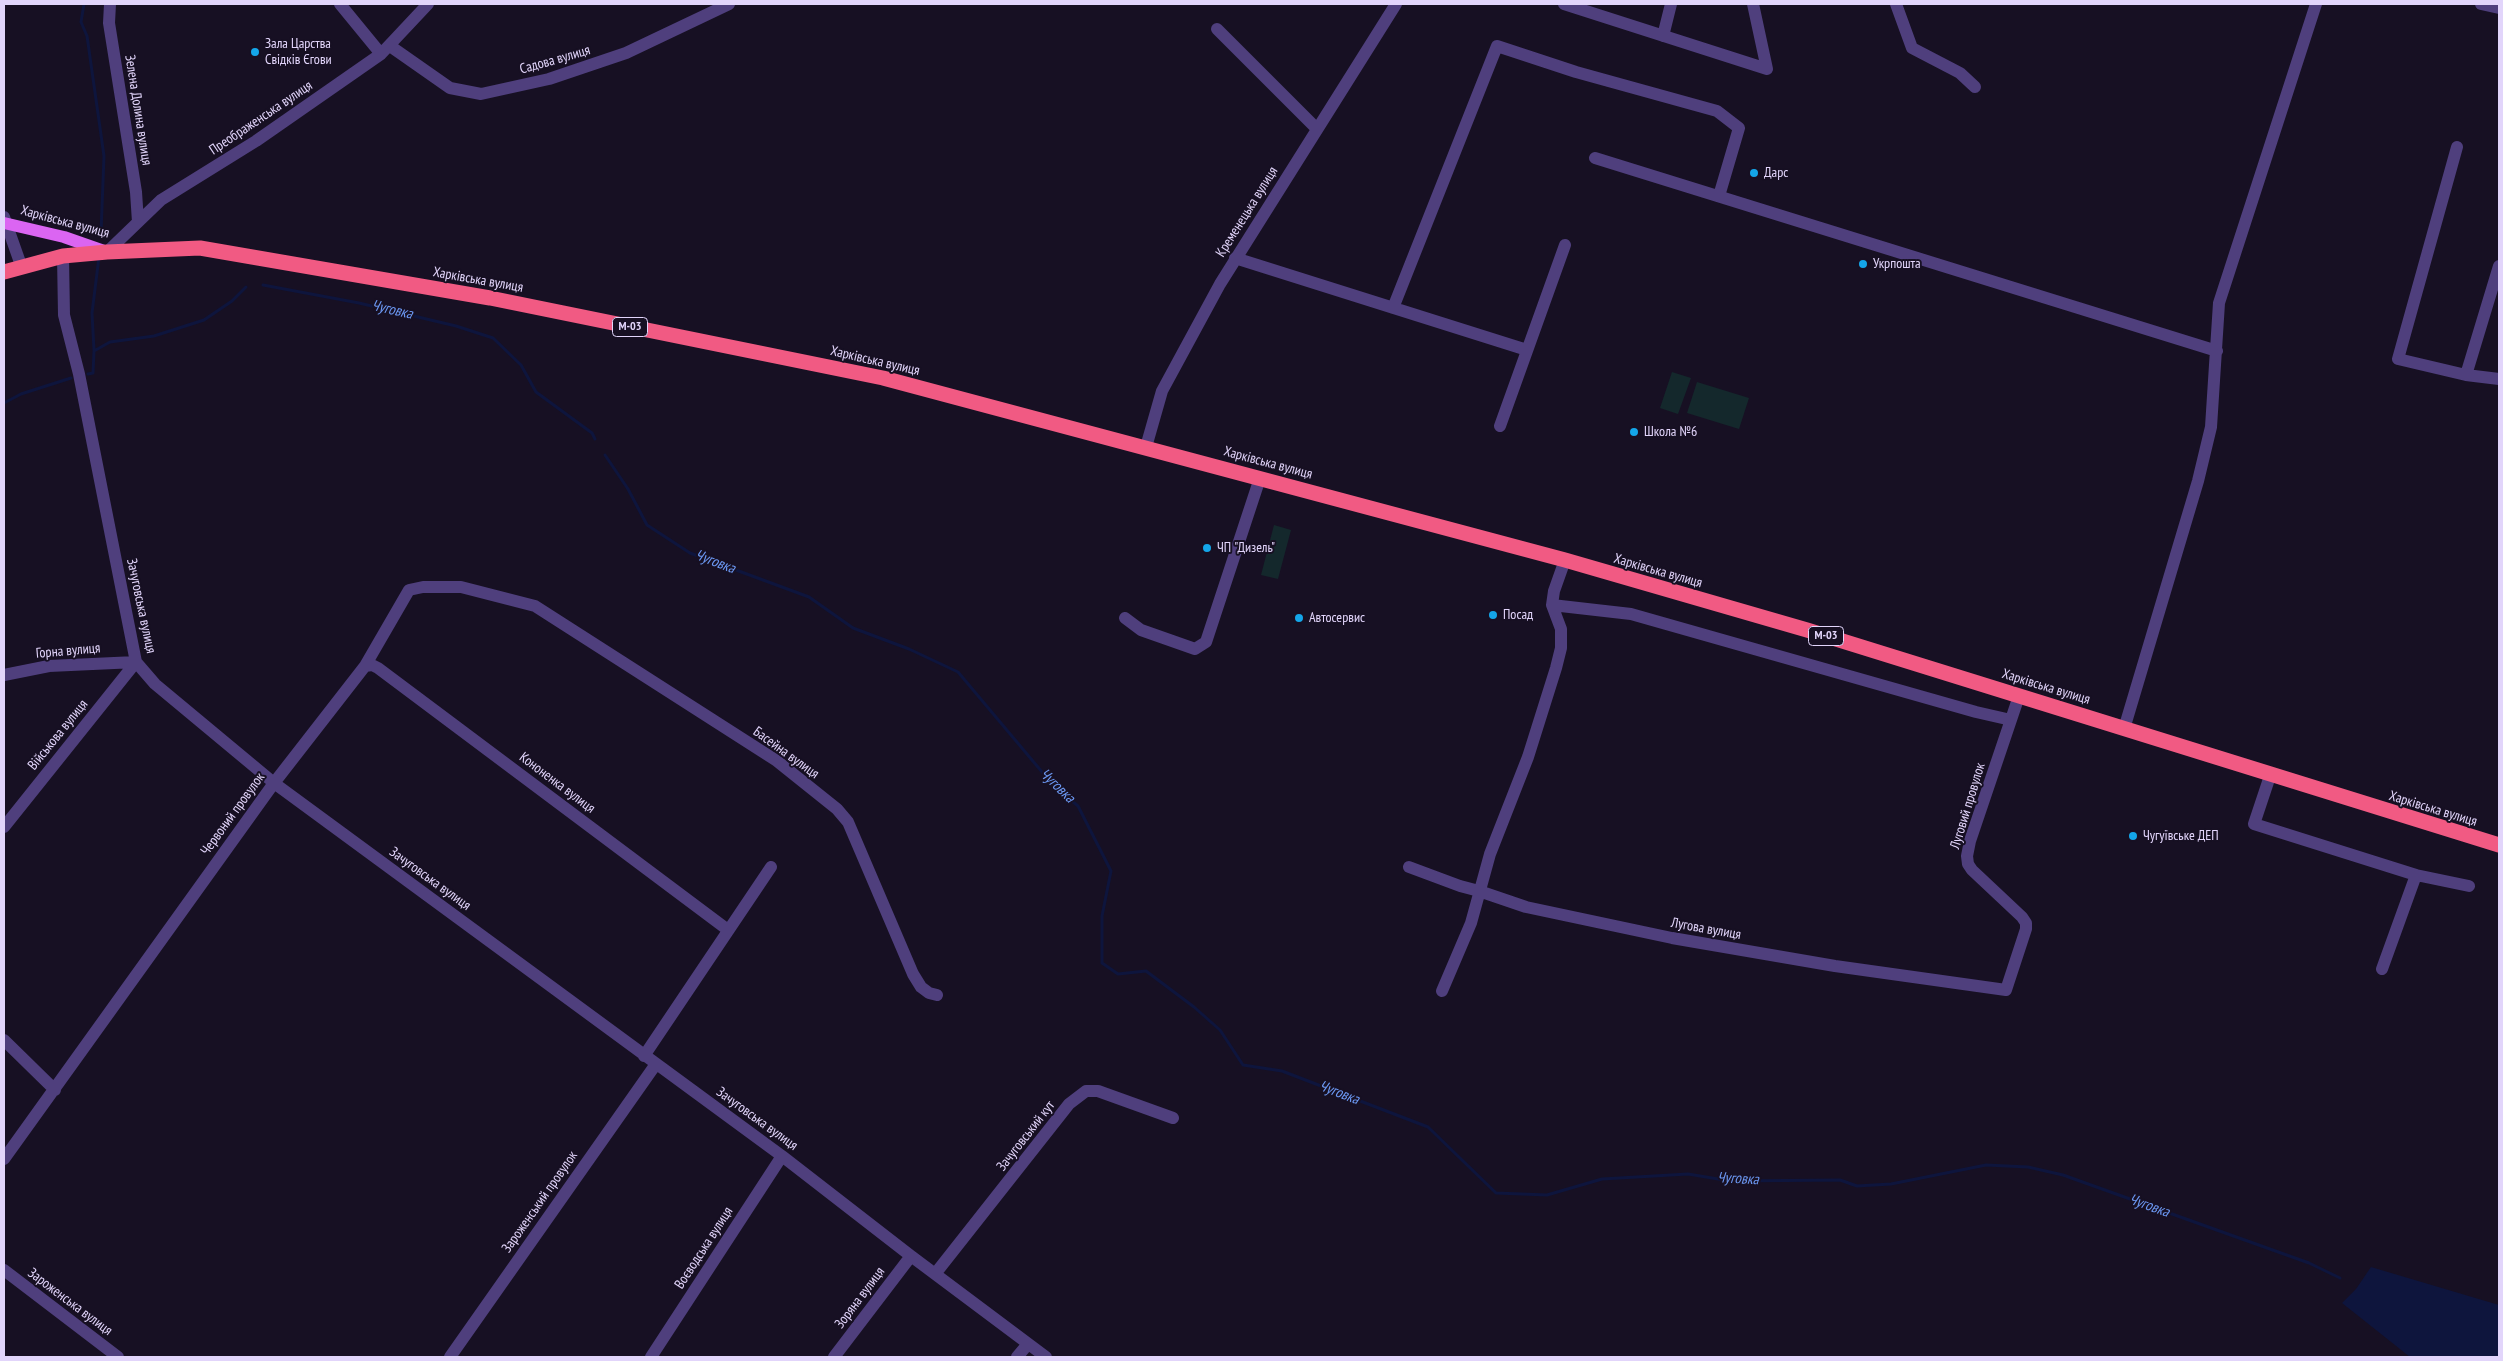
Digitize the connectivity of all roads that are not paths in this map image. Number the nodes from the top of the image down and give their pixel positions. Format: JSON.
{"nodes":[{"id":1,"x":110,"y":4,"type":"edge"},
{"id":2,"x":340,"y":4,"type":"edge"},
{"id":3,"x":428,"y":4,"type":"edge"},
{"id":4,"x":729,"y":4,"type":"edge"},
{"id":5,"x":1396,"y":4,"type":"edge"},
{"id":6,"x":1564,"y":4,"type":"edge"},
{"id":7,"x":1671,"y":4,"type":"edge"},
{"id":8,"x":1753,"y":4,"type":"edge"},
{"id":9,"x":1896,"y":4,"type":"edge"},
{"id":10,"x":2316,"y":4,"type":"edge"},
{"id":11,"x":2481,"y":4,"type":"edge"},
{"id":12,"x":1578,"y":6,"type":"edge"},
{"id":13,"x":2499,"y":8,"type":"edge"},
{"id":14,"x":1217,"y":29,"type":"dead end"},
{"id":15,"x":1663,"y":36,"type":"junction"},
{"id":16,"x":386,"y":50,"type":"junction"},
{"id":17,"x":1975,"y":87,"type":"dead end"},
{"id":18,"x":1316,"y":128,"type":"junction"},
{"id":19,"x":2457,"y":147,"type":"dead end"},
{"id":20,"x":1595,"y":158,"type":"dead end"},
{"id":21,"x":1719,"y":196,"type":"junction"},
{"id":22,"x":5,"y":221,"type":"edge"},
{"id":23,"x":138,"y":222,"type":"junction"},
{"id":24,"x":1565,"y":245,"type":"dead end"},
{"id":25,"x":107,"y":252,"type":"junction"},
{"id":26,"x":63,"y":256,"type":"junction"},
{"id":27,"x":1235,"y":258,"type":"junction"},
{"id":28,"x":2499,"y":266,"type":"edge"},
{"id":29,"x":22,"y":268,"type":"junction"},
{"id":30,"x":4,"y":272,"type":"edge"},
{"id":31,"x":1393,"y":308,"type":"junction"},
{"id":32,"x":1527,"y":350,"type":"junction"},
{"id":33,"x":2217,"y":351,"type":"junction"},
{"id":34,"x":2466,"y":375,"type":"junction"},
{"id":35,"x":2499,"y":379,"type":"edge"},
{"id":36,"x":1500,"y":426,"type":"dead end"},
{"id":37,"x":1146,"y":447,"type":"junction"},
{"id":38,"x":1260,"y":478,"type":"junction"},
{"id":39,"x":1565,"y":560,"type":"junction"},
{"id":40,"x":1552,"y":605,"type":"junction"},
{"id":41,"x":535,"y":606,"type":"joint"},
{"id":42,"x":1125,"y":618,"type":"dead end"},
{"id":43,"x":136,"y":662,"type":"junction"},
{"id":44,"x":365,"y":666,"type":"junction"},
{"id":45,"x":4,"y":675,"type":"edge"},
{"id":46,"x":2019,"y":696,"type":"junction"},
{"id":47,"x":2011,"y":720,"type":"junction"},
{"id":48,"x":2124,"y":728,"type":"junction"},
{"id":49,"x":2270,"y":776,"type":"junction"},
{"id":50,"x":274,"y":783,"type":"junction"},
{"id":51,"x":4,"y":827,"type":"edge"},
{"id":52,"x":2499,"y":846,"type":"edge"},
{"id":53,"x":1409,"y":866,"type":"dead end"},
{"id":54,"x":771,"y":867,"type":"dead end"},
{"id":55,"x":2416,"y":875,"type":"junction"},
{"id":56,"x":2469,"y":886,"type":"dead end"},
{"id":57,"x":1479,"y":891,"type":"junction"},
{"id":58,"x":728,"y":930,"type":"junction"},
{"id":59,"x":2382,"y":969,"type":"dead end"},
{"id":60,"x":2006,"y":990,"type":"joint"},
{"id":61,"x":1442,"y":991,"type":"dead end"},
{"id":62,"x":937,"y":995,"type":"dead end"},
{"id":63,"x":4,"y":1040,"type":"edge"},
{"id":64,"x":644,"y":1056,"type":"junction"},
{"id":65,"x":656,"y":1064,"type":"junction"},
{"id":66,"x":55,"y":1090,"type":"junction"},
{"id":67,"x":1173,"y":1118,"type":"dead end"},
{"id":68,"x":782,"y":1156,"type":"junction"},
{"id":69,"x":4,"y":1159,"type":"edge"},
{"id":70,"x":911,"y":1256,"type":"junction"},
{"id":71,"x":4,"y":1270,"type":"edge"},
{"id":72,"x":935,"y":1274,"type":"junction"},
{"id":73,"x":1028,"y":1344,"type":"junction"},
{"id":74,"x":118,"y":1357,"type":"edge"},
{"id":75,"x":450,"y":1357,"type":"edge"},
{"id":76,"x":651,"y":1357,"type":"edge"},
{"id":77,"x":834,"y":1357,"type":"edge"},
{"id":78,"x":1017,"y":1357,"type":"edge"},
{"id":79,"x":1046,"y":1357,"type":"edge"}],
"edges":[{"from":1,"to":23,"type":"street","name":"Зелена Долина вулиця"},
{"from":2,"to":16,"type":"street","name":"Садова вулиця"},
{"from":3,"to":16,"type":"street","name":"Преображенська вулиця"},
{"from":4,"to":16,"type":"street","name":"Садова вулиця"},
{"from":5,"to":18,"type":"street","name":"Кременецька вулиця"},
{"from":6,"to":12,"type":"street"},
{"from":7,"to":15,"type":"street"},
{"from":8,"to":15,"type":"street"},
{"from":9,"to":17,"type":"street"},
{"from":10,"to":33,"type":"street"},
{"from":11,"to":13,"type":"street"},
{"from":12,"to":15,"type":"street"},
{"from":14,"to":18,"type":"street"},
{"from":16,"to":23,"type":"street","name":"Преображенська вулиця"},
{"from":18,"to":27,"type":"street","name":"Кременецька вулиця"},
{"from":19,"to":34,"type":"street"},
{"from":20,"to":21,"type":"street"},
{"from":21,"to":31,"type":"street"},
{"from":21,"to":33,"type":"street"},
{"from":22,"to":25,"type":"main road","name":"Харківська вулиця"},
{"from":22,"to":29,"type":"street"},
{"from":23,"to":25,"type":"street","name":"Преображенська вулиця"},
{"from":24,"to":32,"type":"street"},
{"from":25,"to":26,"type":"highway","number":"М-03"},
{"from":25,"to":37,"type":"highway","name":"Харківська вулиця","number":"М-03"},
{"from":26,"to":29,"type":"highway","number":"М-03"},
{"from":26,"to":43,"type":"street","name":"Зачуговська вулиця"},
{"from":27,"to":31,"type":"street"},
{"from":27,"to":37,"type":"street","name":"Кременецька вулиця"},
{"from":28,"to":34,"type":"street"},
{"from":29,"to":30,"type":"highway","number":"М-03"},
{"from":31,"to":32,"type":"street"},
{"from":32,"to":36,"type":"street"},
{"from":33,"to":48,"type":"street"},
{"from":34,"to":35,"type":"street"},
{"from":37,"to":38,"type":"highway","name":"Харківська вулиця","number":"М-03"},
{"from":38,"to":39,"type":"highway","name":"Харківська вулиця","number":"М-03"},
{"from":38,"to":42,"type":"street"},
{"from":39,"to":40,"type":"street"},
{"from":39,"to":46,"type":"highway","name":"Харківська вулиця","number":"М-03"},
{"from":40,"to":47,"type":"street"},
{"from":40,"to":57,"type":"street"},
{"from":41,"to":44,"type":"street","name":"Червоний провулок"},
{"from":41,"to":62,"type":"street","name":"Басейна вулиця"},
{"from":43,"to":45,"type":"street","name":"Горна вулиця"},
{"from":43,"to":50,"type":"street","name":"Зачуговська вулиця"},
{"from":43,"to":51,"type":"street","name":"Військова вулиця"},
{"from":44,"to":50,"type":"street","name":"Червоний провулок"},
{"from":44,"to":58,"type":"street","name":"Кононенка вулиця"},
{"from":46,"to":47,"type":"street","name":"Луговий провулок"},
{"from":46,"to":48,"type":"highway","name":"Харківська вулиця","number":"М-03"},
{"from":47,"to":60,"type":"street","name":"Луговий провулок"},
{"from":48,"to":49,"type":"highway","name":"Харківська вулиця","number":"М-03"},
{"from":49,"to":52,"type":"highway","name":"Харківська вулиця","number":"М-03"},
{"from":49,"to":55,"type":"street"},
{"from":50,"to":64,"type":"street","name":"Зачуговська вулиця"},
{"from":50,"to":66,"type":"street","name":"Червоний провулок"},
{"from":53,"to":57,"type":"street","name":"Лугова вулиця"},
{"from":54,"to":58,"type":"street"},
{"from":55,"to":56,"type":"street"},
{"from":55,"to":59,"type":"street"},
{"from":57,"to":60,"type":"street","name":"Лугова вулиця"},
{"from":57,"to":61,"type":"street"},
{"from":58,"to":64,"type":"street"},
{"from":63,"to":66,"type":"street"},
{"from":64,"to":65,"type":"street","name":"Зачуговська вулиця"},
{"from":65,"to":68,"type":"street","name":"Зачуговська вулиця"},
{"from":65,"to":75,"type":"street","name":"Зароженський провулок"},
{"from":66,"to":69,"type":"street","name":"Червоний провулок"},
{"from":67,"to":72,"type":"street","name":"Зачуговський кут"},
{"from":68,"to":70,"type":"street","name":"Зачуговська вулиця"},
{"from":68,"to":76,"type":"street","name":"Воєводська вулиця"},
{"from":70,"to":72,"type":"street","name":"Зачуговська вулиця"},
{"from":70,"to":77,"type":"street","name":"Зоряна вулиця"},
{"from":71,"to":74,"type":"street","name":"Зароженська вулиця"},
{"from":72,"to":73,"type":"street","name":"Зачуговська вулиця"},
{"from":73,"to":78,"type":"street"},
{"from":73,"to":79,"type":"street","name":"Зачуговська вулиця"}]}
